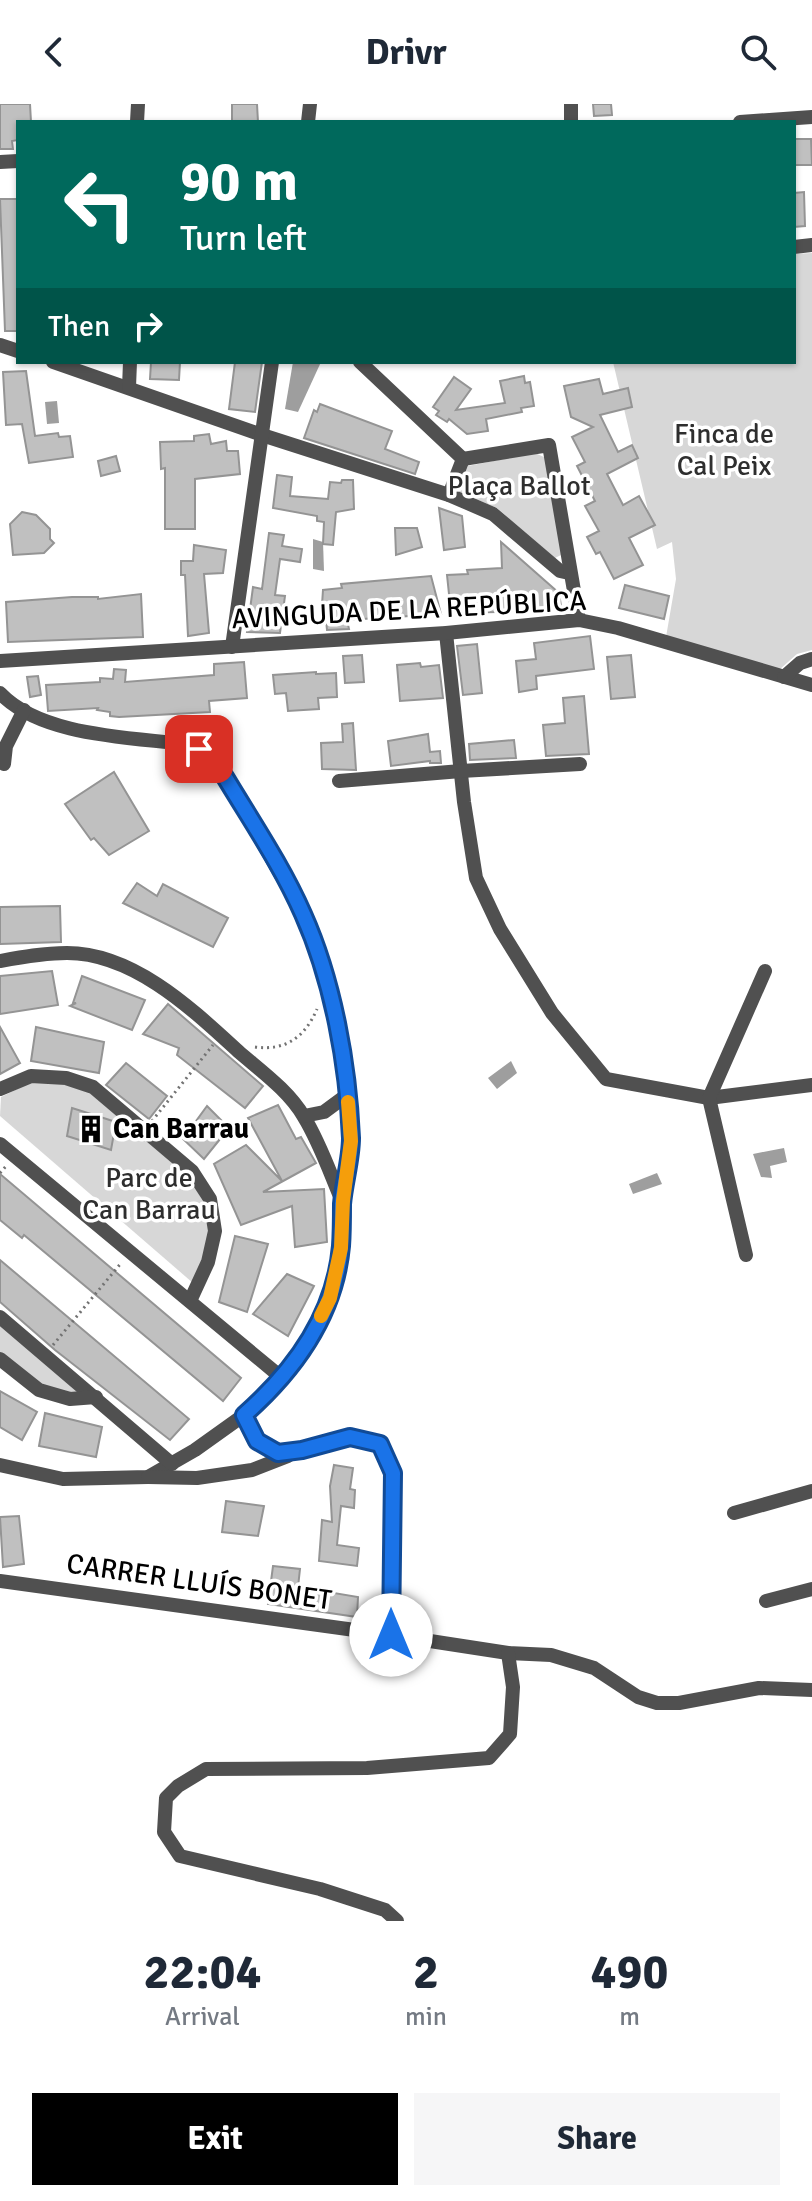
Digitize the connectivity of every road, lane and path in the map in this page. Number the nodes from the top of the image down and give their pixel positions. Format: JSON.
{"nodes":[{"id":1,"x":812,"y":117,"type":"edge"},
{"id":2,"x":769,"y":120,"type":"edge"},
{"id":3,"x":59,"y":364,"type":"edge"},
{"id":4,"x":130,"y":364,"type":"edge"},
{"id":5,"x":272,"y":364,"type":"edge"},
{"id":6,"x":362,"y":364,"type":"edge"},
{"id":7,"x":129,"y":387,"type":"junction"},
{"id":8,"x":262,"y":435,"type":"junction"},
{"id":9,"x":463,"y":459,"type":"junction"},
{"id":10,"x":449,"y":495,"type":"junction"},
{"id":11,"x":569,"y":573,"type":"junction"},
{"id":12,"x":579,"y":620,"type":"junction"},
{"id":13,"x":446,"y":633,"type":"junction"},
{"id":14,"x":232,"y":647,"type":"junction"},
{"id":15,"x":812,"y":659,"type":"edge"},
{"id":16,"x":0,"y":661,"type":"edge"},
{"id":17,"x":784,"y":677,"type":"junction"},
{"id":18,"x":812,"y":685,"type":"edge"},
{"id":19,"x":0,"y":693,"type":"edge"},
{"id":20,"x":24,"y":710,"type":"junction"},
{"id":21,"x":4,"y":764,"type":"dead end"},
{"id":22,"x":580,"y":764,"type":"dead end"},
{"id":23,"x":461,"y":771,"type":"junction"},
{"id":24,"x":339,"y":781,"type":"dead end"},
{"id":25,"x":0,"y":961,"type":"edge"},
{"id":26,"x":765,"y":971,"type":"dead end"},
{"id":27,"x":326,"y":984,"type":"junction"},
{"id":28,"x":226,"y":1040,"type":"junction"},
{"id":29,"x":812,"y":1085,"type":"edge"},
{"id":30,"x":0,"y":1089,"type":"edge"},
{"id":31,"x":347,"y":1095,"type":"junction"},
{"id":32,"x":709,"y":1098,"type":"junction"},
{"id":33,"x":304,"y":1116,"type":"junction"},
{"id":34,"x":145,"y":1130,"type":"junction"},
{"id":35,"x":0,"y":1144,"type":"edge"},
{"id":36,"x":343,"y":1201,"type":"junction"},
{"id":37,"x":130,"y":1252,"type":"junction"},
{"id":38,"x":746,"y":1255,"type":"dead end"},
{"id":39,"x":190,"y":1301,"type":"junction"},
{"id":40,"x":0,"y":1317,"type":"edge"},
{"id":41,"x":45,"y":1354,"type":"junction"},
{"id":42,"x":0,"y":1359,"type":"edge"},
{"id":43,"x":282,"y":1378,"type":"junction"},
{"id":44,"x":96,"y":1397,"type":"junction"},
{"id":45,"x":244,"y":1415,"type":"junction"},
{"id":46,"x":302,"y":1450,"type":"junction"},
{"id":47,"x":172,"y":1464,"type":"junction"},
{"id":48,"x":0,"y":1465,"type":"edge"},
{"id":49,"x":148,"y":1477,"type":"junction"},
{"id":50,"x":812,"y":1491,"type":"edge"},
{"id":51,"x":734,"y":1513,"type":"dead end"},
{"id":52,"x":0,"y":1581,"type":"edge"},
{"id":53,"x":812,"y":1589,"type":"edge"},
{"id":54,"x":766,"y":1601,"type":"dead end"},
{"id":55,"x":391,"y":1635,"type":"junction"},
{"id":56,"x":508,"y":1653,"type":"junction"},
{"id":57,"x":812,"y":1690,"type":"edge"},
{"id":58,"x":397,"y":1921,"type":"edge"}],
"edges":[{"from":1,"to":2,"type":"street"},
{"from":3,"to":7,"type":"street"},
{"from":4,"to":7,"type":"street"},
{"from":5,"to":8,"type":"street"},
{"from":6,"to":9,"type":"street"},
{"from":7,"to":8,"type":"street"},
{"from":8,"to":10,"type":"street"},
{"from":8,"to":14,"type":"street"},
{"from":9,"to":10,"type":"street"},
{"from":9,"to":11,"type":"street"},
{"from":10,"to":11,"type":"street"},
{"from":11,"to":12,"type":"street"},
{"from":12,"to":13,"type":"street","name":"AVINGUDA DE LA REPÚBLICA"},
{"from":12,"to":17,"type":"street","name":"AVINGUDA DE LA REPÚBLICA"},
{"from":13,"to":14,"type":"street","name":"AVINGUDA DE LA REPÚBLICA"},
{"from":13,"to":23,"type":"street"},
{"from":14,"to":16,"type":"street","name":"AVINGUDA DE LA REPÚBLICA"},
{"from":15,"to":17,"type":"street"},
{"from":17,"to":18,"type":"street","name":"AVINGUDA DE LA REPÚBLICA"},
{"from":19,"to":20,"type":"street"},
{"from":20,"to":21,"type":"street"},
{"from":20,"to":27,"type":"street"},
{"from":22,"to":23,"type":"street"},
{"from":23,"to":24,"type":"street"},
{"from":23,"to":32,"type":"street"},
{"from":25,"to":28,"type":"street"},
{"from":26,"to":32,"type":"street"},
{"from":27,"to":28,"type":"path"},
{"from":27,"to":31,"type":"street"},
{"from":28,"to":33,"type":"street"},
{"from":28,"to":34,"type":"path"},
{"from":29,"to":32,"type":"street"},
{"from":30,"to":34,"type":"street"},
{"from":31,"to":33,"type":"street"},
{"from":31,"to":36,"type":"street"},
{"from":32,"to":38,"type":"street"},
{"from":33,"to":36,"type":"street"},
{"from":34,"to":39,"type":"street"},
{"from":35,"to":37,"type":"street"},
{"from":36,"to":43,"type":"street"},
{"from":37,"to":39,"type":"street"},
{"from":37,"to":41,"type":"path"},
{"from":39,"to":43,"type":"street"},
{"from":40,"to":41,"type":"street"},
{"from":41,"to":44,"type":"street"},
{"from":42,"to":44,"type":"street"},
{"from":43,"to":45,"type":"street"},
{"from":44,"to":47,"type":"street"},
{"from":45,"to":46,"type":"street"},
{"from":45,"to":47,"type":"street"},
{"from":46,"to":49,"type":"street"},
{"from":46,"to":55,"type":"street"},
{"from":47,"to":49,"type":"street"},
{"from":48,"to":49,"type":"street"},
{"from":50,"to":51,"type":"street"},
{"from":52,"to":55,"type":"street","name":"CARRER LLUÍS BONET"},
{"from":53,"to":54,"type":"street"},
{"from":55,"to":56,"type":"street","name":"CARRER LLUÍS BONET"},
{"from":56,"to":57,"type":"street","name":"CARRER LLUÍS BONET"},
{"from":56,"to":58,"type":"street"}]}
